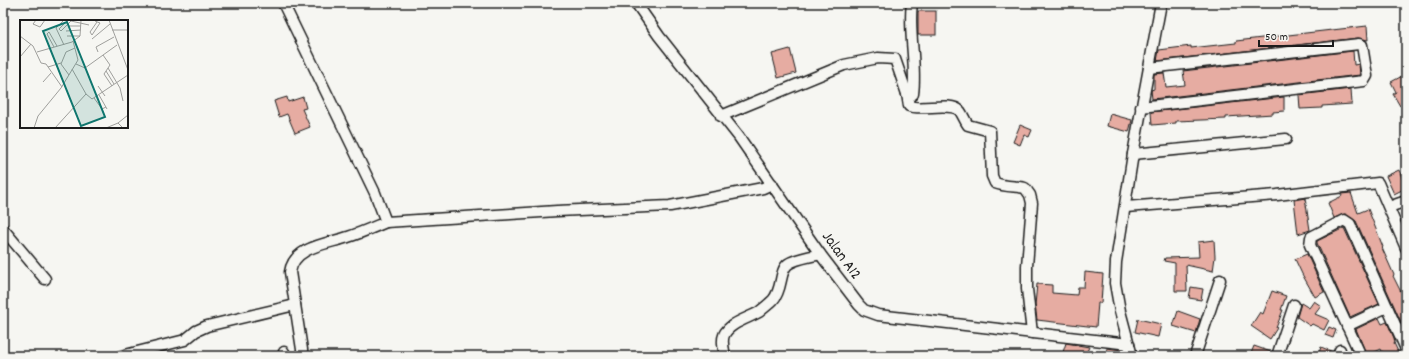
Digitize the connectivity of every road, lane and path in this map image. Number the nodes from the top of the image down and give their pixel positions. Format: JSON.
{"nodes":[{"id":1,"x":283,"y":3,"type":"edge"},
{"id":2,"x":636,"y":3,"type":"edge"},
{"id":3,"x":912,"y":3,"type":"edge"},
{"id":4,"x":1161,"y":3,"type":"edge"},
{"id":5,"x":1149,"y":68,"type":"junction"},
{"id":6,"x":907,"y":94,"type":"junction"},
{"id":7,"x":1141,"y":107,"type":"junction"},
{"id":8,"x":721,"y":116,"type":"junction"},
{"id":9,"x":1286,"y":139,"type":"dead end"},
{"id":10,"x":1133,"y":154,"type":"junction"},
{"id":11,"x":772,"y":184,"type":"junction"},
{"id":12,"x":1406,"y":201,"type":"edge"},
{"id":13,"x":1126,"y":207,"type":"junction"},
{"id":14,"x":1388,"y":207,"type":"junction"},
{"id":15,"x":386,"y":222,"type":"junction"},
{"id":16,"x":3,"y":229,"type":"edge"},
{"id":17,"x":1406,"y":248,"type":"edge"},
{"id":18,"x":820,"y":254,"type":"junction"},
{"id":19,"x":45,"y":279,"type":"dead end"},
{"id":20,"x":1220,"y":280,"type":"dead end"},
{"id":21,"x":295,"y":305,"type":"junction"},
{"id":22,"x":1294,"y":305,"type":"dead end"},
{"id":23,"x":1387,"y":307,"type":"junction"},
{"id":24,"x":1347,"y":326,"type":"junction"},
{"id":25,"x":1032,"y":333,"type":"junction"},
{"id":26,"x":1129,"y":344,"type":"junction"},
{"id":27,"x":1406,"y":349,"type":"edge"},
{"id":28,"x":121,"y":356,"type":"edge"},
{"id":29,"x":303,"y":356,"type":"edge"},
{"id":30,"x":725,"y":356,"type":"edge"},
{"id":31,"x":1132,"y":356,"type":"edge"},
{"id":32,"x":1195,"y":356,"type":"edge"},
{"id":33,"x":1277,"y":356,"type":"edge"},
{"id":34,"x":1361,"y":356,"type":"edge"}],
"edges":[{"from":1,"to":15,"type":"street"},
{"from":2,"to":8,"type":"street","name":"Jalan A12"},
{"from":3,"to":6,"type":"street"},
{"from":4,"to":5,"type":"street"},
{"from":5,"to":7,"type":"street"},
{"from":5,"to":7,"type":"street"},
{"from":6,"to":8,"type":"street"},
{"from":6,"to":25,"type":"street"},
{"from":7,"to":10,"type":"street"},
{"from":8,"to":11,"type":"street","name":"Jalan A12"},
{"from":9,"to":10,"type":"street"},
{"from":10,"to":13,"type":"street"},
{"from":11,"to":15,"type":"street"},
{"from":11,"to":18,"type":"street","name":"Jalan A12"},
{"from":12,"to":14,"type":"street"},
{"from":13,"to":14,"type":"street"},
{"from":13,"to":26,"type":"street"},
{"from":14,"to":17,"type":"street"},
{"from":15,"to":21,"type":"street"},
{"from":16,"to":19,"type":"street"},
{"from":18,"to":25,"type":"street","name":"Jalan A12"},
{"from":18,"to":30,"type":"street"},
{"from":20,"to":32,"type":"street"},
{"from":21,"to":28,"type":"street"},
{"from":21,"to":29,"type":"street"},
{"from":22,"to":33,"type":"street"},
{"from":23,"to":24,"type":"street"},
{"from":23,"to":24,"type":"street"},
{"from":23,"to":27,"type":"street"},
{"from":24,"to":34,"type":"street"},
{"from":25,"to":26,"type":"street","name":"Jalan A12"},
{"from":26,"to":31,"type":"street"}]}
